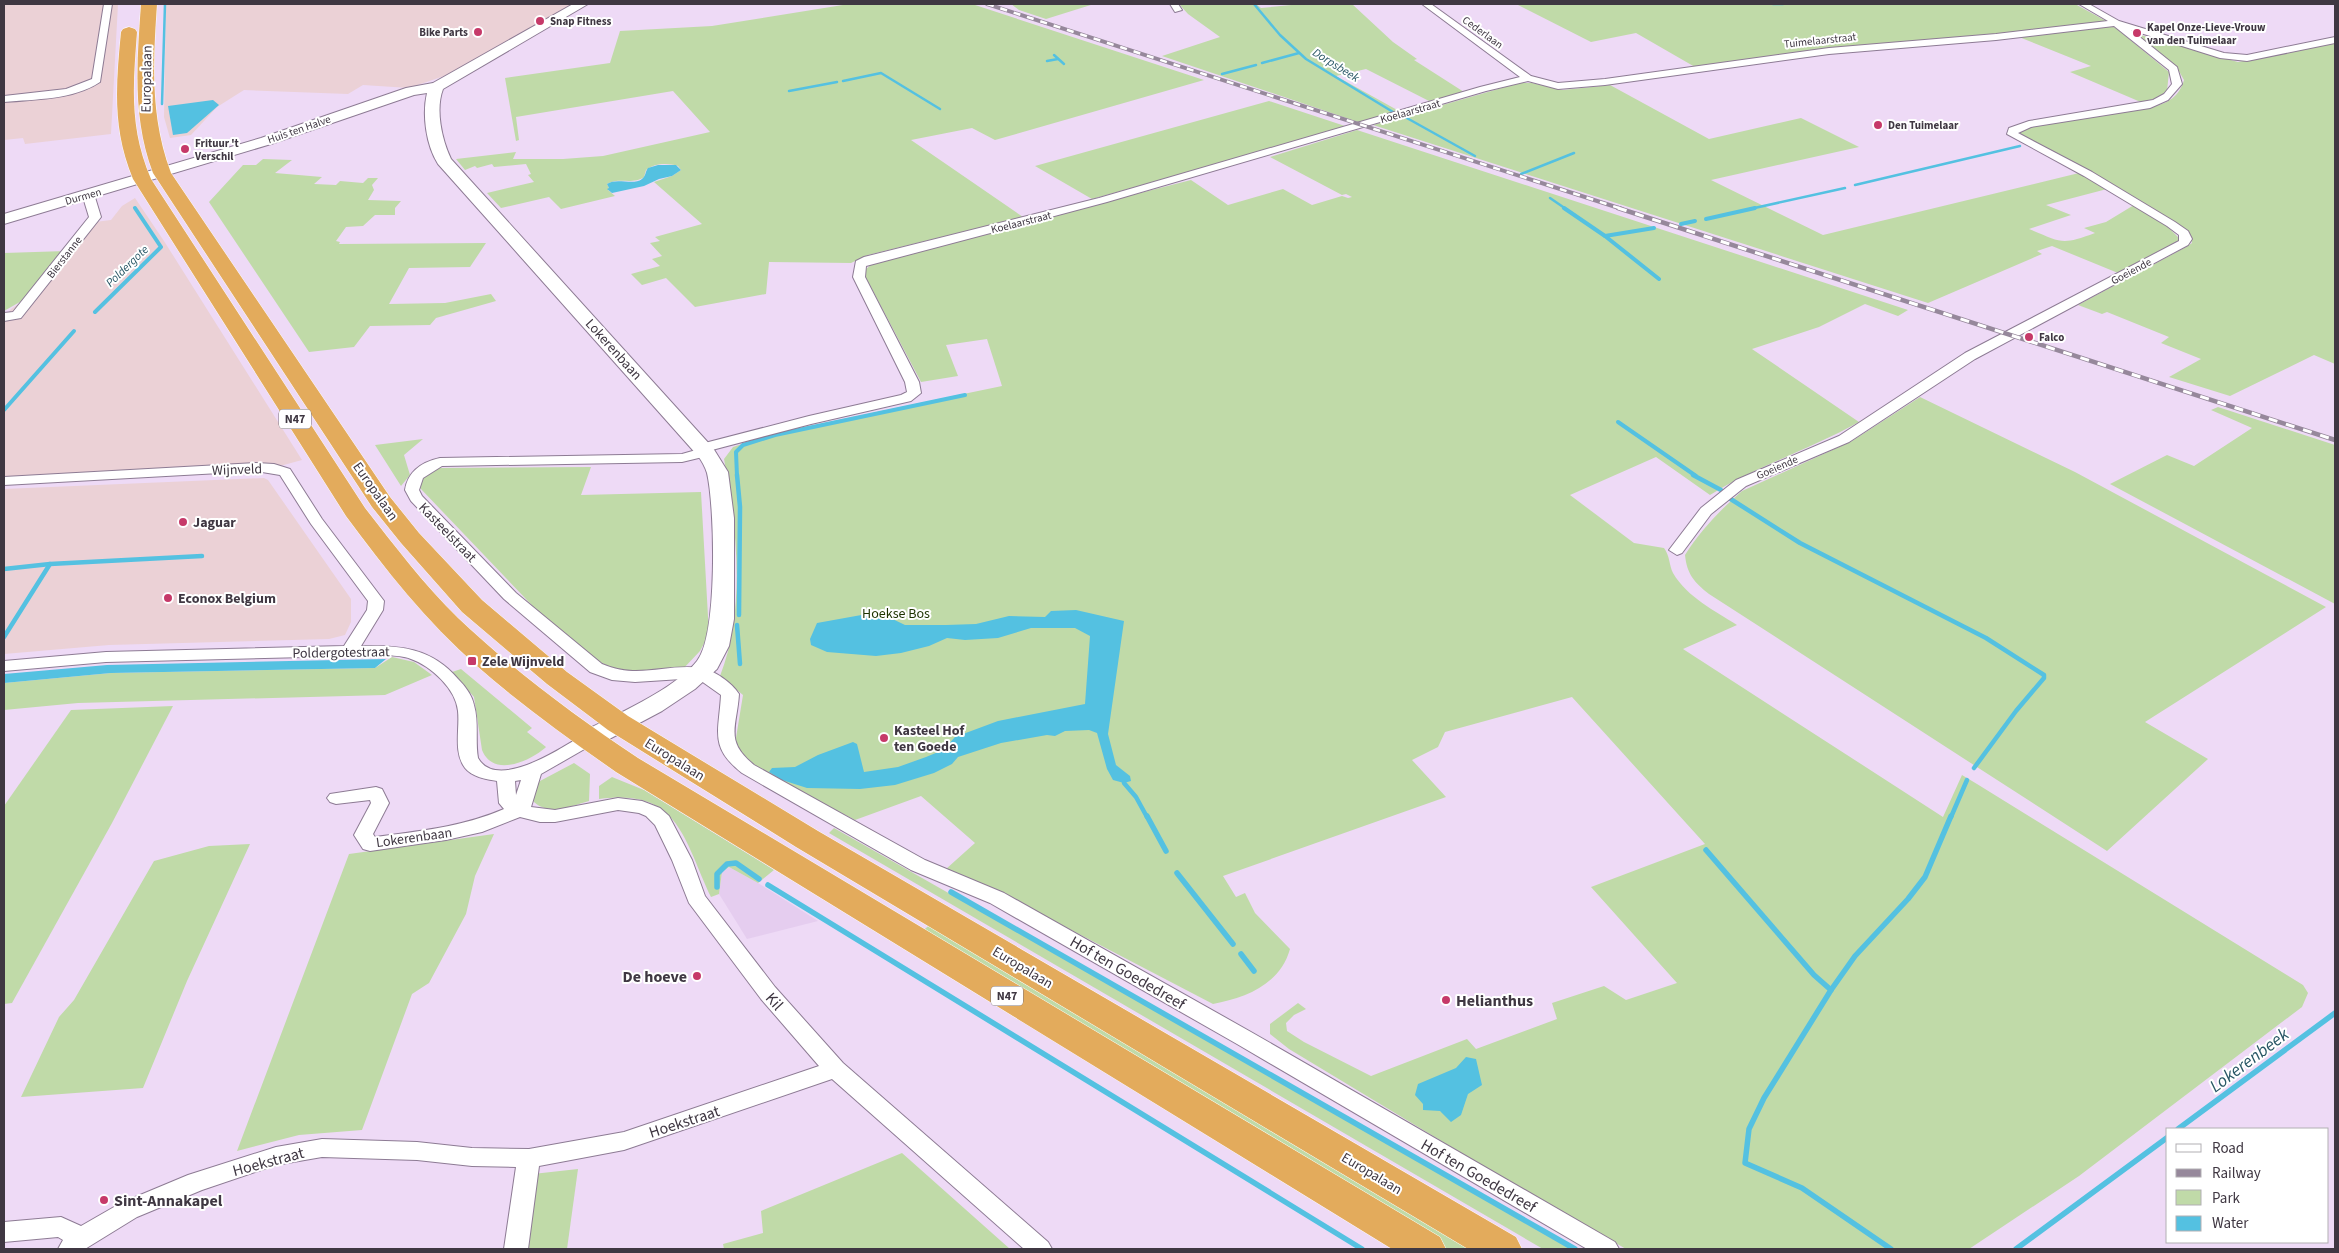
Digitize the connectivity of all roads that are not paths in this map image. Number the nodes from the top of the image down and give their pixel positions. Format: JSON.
{"nodes":[{"id":1,"x":108,"y":4,"type":"edge"},
{"id":2,"x":149,"y":4,"type":"edge"},
{"id":3,"x":582,"y":4,"type":"edge"},
{"id":4,"x":1426,"y":4,"type":"edge"},
{"id":5,"x":2083,"y":4,"type":"edge"},
{"id":6,"x":130,"y":12,"type":"dead end"},
{"id":7,"x":2117,"y":24,"type":"junction"},
{"id":8,"x":2335,"y":40,"type":"edge"},
{"id":9,"x":1528,"y":78,"type":"junction"},
{"id":10,"x":437,"y":87,"type":"junction"},
{"id":11,"x":4,"y":99,"type":"edge"},
{"id":12,"x":162,"y":173,"type":"junction"},
{"id":13,"x":142,"y":178,"type":"junction"},
{"id":14,"x":88,"y":194,"type":"junction"},
{"id":15,"x":4,"y":219,"type":"edge"},
{"id":16,"x":4,"y":317,"type":"edge"},
{"id":17,"x":704,"y":450,"type":"junction"},
{"id":18,"x":4,"y":481,"type":"edge"},
{"id":19,"x":1677,"y":550,"type":"dead end"},
{"id":20,"x":350,"y":650,"type":"junction"},
{"id":21,"x":4,"y":666,"type":"edge"},
{"id":22,"x":700,"y":673,"type":"junction"},
{"id":23,"x":603,"y":731,"type":"junction"},
{"id":24,"x":533,"y":770,"type":"junction"},
{"id":25,"x":506,"y":776,"type":"junction"},
{"id":26,"x":336,"y":798,"type":"dead end"},
{"id":27,"x":521,"y":809,"type":"junction"},
{"id":28,"x":835,"y":1069,"type":"junction"},
{"id":29,"x":529,"y":1158,"type":"junction"},
{"id":30,"x":4,"y":1232,"type":"edge"},
{"id":31,"x":76,"y":1244,"type":"edge"},
{"id":32,"x":516,"y":1249,"type":"edge"},
{"id":33,"x":1040,"y":1249,"type":"edge"},
{"id":34,"x":1426,"y":1249,"type":"edge"},
{"id":35,"x":1502,"y":1249,"type":"edge"},
{"id":36,"x":1607,"y":1249,"type":"edge"}],
"edges":[{"from":1,"to":11,"type":"street"},
{"from":2,"to":12,"type":"highway","name":"Europalaan","number":"N47"},
{"from":3,"to":10,"type":"street"},
{"from":4,"to":9,"type":"street","name":"Cederlaan"},
{"from":5,"to":7,"type":"street"},
{"from":6,"to":13,"type":"highway","name":"Europalaan","number":"N47"},
{"from":7,"to":8,"type":"street"},
{"from":7,"to":9,"type":"street","name":"Tuimelaarstraat"},
{"from":7,"to":19,"type":"street","name":"Goeiende"},
{"from":9,"to":17,"type":"street","name":"Koelaarstraat"},
{"from":10,"to":12,"type":"street","name":"Huis ten Halve"},
{"from":10,"to":17,"type":"street","name":"Lokerenbaan"},
{"from":12,"to":13,"type":"street","name":"Durmen"},
{"from":12,"to":23,"type":"highway","name":"Europalaan","number":"N47"},
{"from":13,"to":14,"type":"street","name":"Durmen"},
{"from":13,"to":23,"type":"highway","name":"Europalaan","number":"N47"},
{"from":14,"to":15,"type":"street","name":"Durmen"},
{"from":14,"to":16,"type":"street","name":"Bierstanne"},
{"from":17,"to":22,"type":"street","name":"Lokerenbaan"},
{"from":17,"to":22,"type":"street","name":"Kasteelstraat"},
{"from":18,"to":20,"type":"street","name":"Wijnveld"},
{"from":20,"to":21,"type":"street","name":"Poldergotestraat"},
{"from":20,"to":25,"type":"street","name":"Poldergotestraat"},
{"from":22,"to":23,"type":"street","name":"Lokerenbaan"},
{"from":22,"to":36,"type":"street","name":"Hof ten Goededreef"},
{"from":23,"to":24,"type":"street","name":"Poldergotestraat"},
{"from":23,"to":34,"type":"highway","name":"Europalaan","number":"N47"},
{"from":23,"to":35,"type":"highway","name":"Europalaan","number":"N47"},
{"from":24,"to":25,"type":"street","name":"Poldergotestraat"},
{"from":24,"to":27,"type":"street"},
{"from":25,"to":27,"type":"street"},
{"from":26,"to":27,"type":"street","name":"Lokerenbaan"},
{"from":27,"to":28,"type":"street","name":"Kil"},
{"from":28,"to":29,"type":"street","name":"Hoekstraat"},
{"from":28,"to":33,"type":"street","name":"Kil"},
{"from":29,"to":31,"type":"street","name":"Hoekstraat"},
{"from":29,"to":32,"type":"street"},
{"from":30,"to":31,"type":"street","name":"Hoekstraat"}]}
